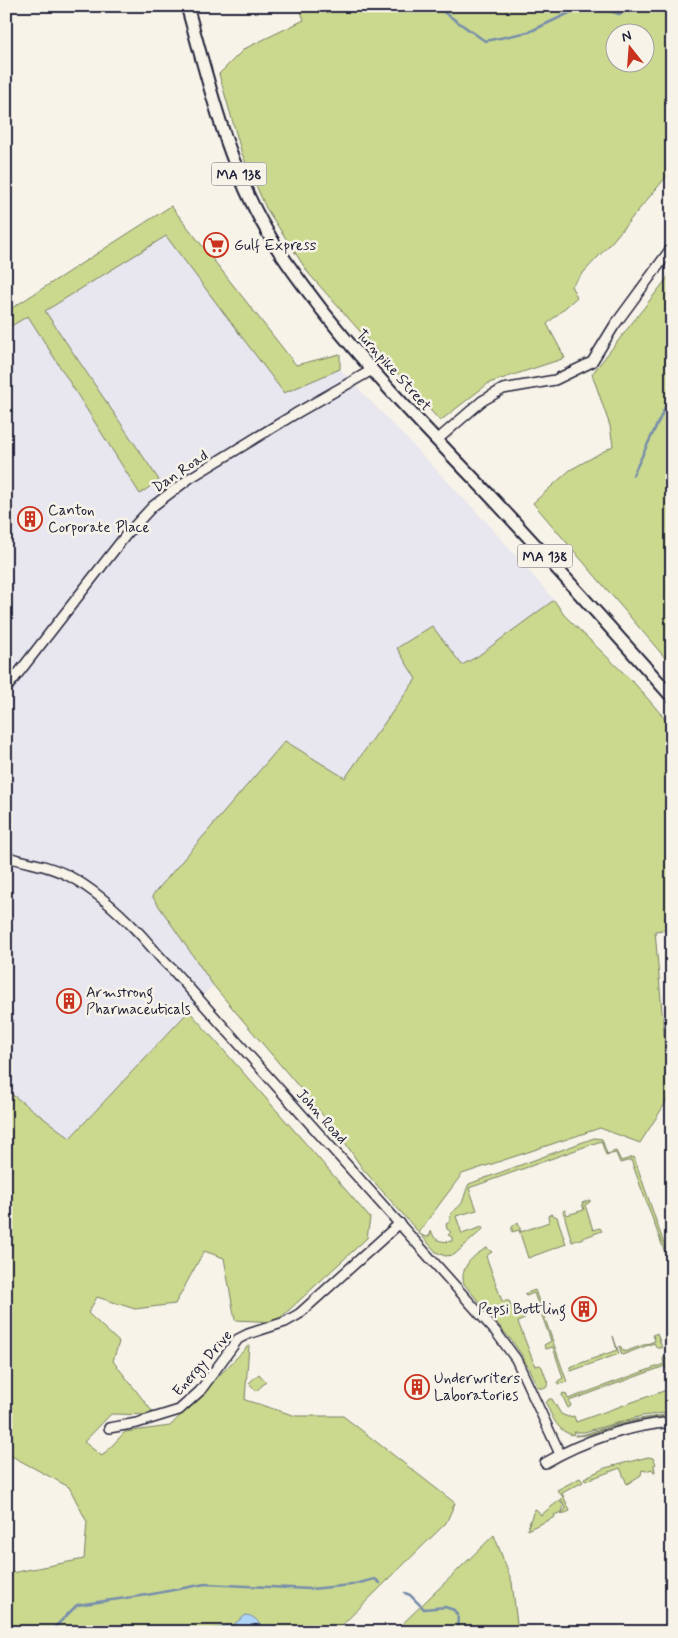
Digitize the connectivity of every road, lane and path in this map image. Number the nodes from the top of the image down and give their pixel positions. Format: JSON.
{"nodes":[{"id":1,"x":187,"y":6,"type":"edge"},
{"id":2,"x":672,"y":247,"type":"edge"},
{"id":3,"x":372,"y":370,"type":"junction"},
{"id":4,"x":437,"y":440,"type":"junction"},
{"id":5,"x":6,"y":689,"type":"edge"},
{"id":6,"x":672,"y":697,"type":"edge"},
{"id":7,"x":6,"y":857,"type":"edge"},
{"id":8,"x":400,"y":1223,"type":"junction"},
{"id":9,"x":672,"y":1422,"type":"edge"},
{"id":10,"x":109,"y":1428,"type":"dead end"},
{"id":11,"x":560,"y":1454,"type":"junction"},
{"id":12,"x":546,"y":1463,"type":"dead end"}],
"edges":[{"from":1,"to":3,"type":"main road","name":"Turnpike Street","number":"MA 138"},
{"from":2,"to":4,"type":"street"},
{"from":3,"to":4,"type":"main road","name":"Turnpike Street","number":"MA 138"},
{"from":3,"to":5,"type":"street","name":"Dan Road"},
{"from":4,"to":6,"type":"main road","name":"Turnpike Street","number":"MA 138"},
{"from":7,"to":8,"type":"street","name":"John Road"},
{"from":8,"to":10,"type":"street","name":"Energy Drive"},
{"from":8,"to":11,"type":"street","name":"John Road"},
{"from":9,"to":11,"type":"street"},
{"from":11,"to":12,"type":"street"}]}
